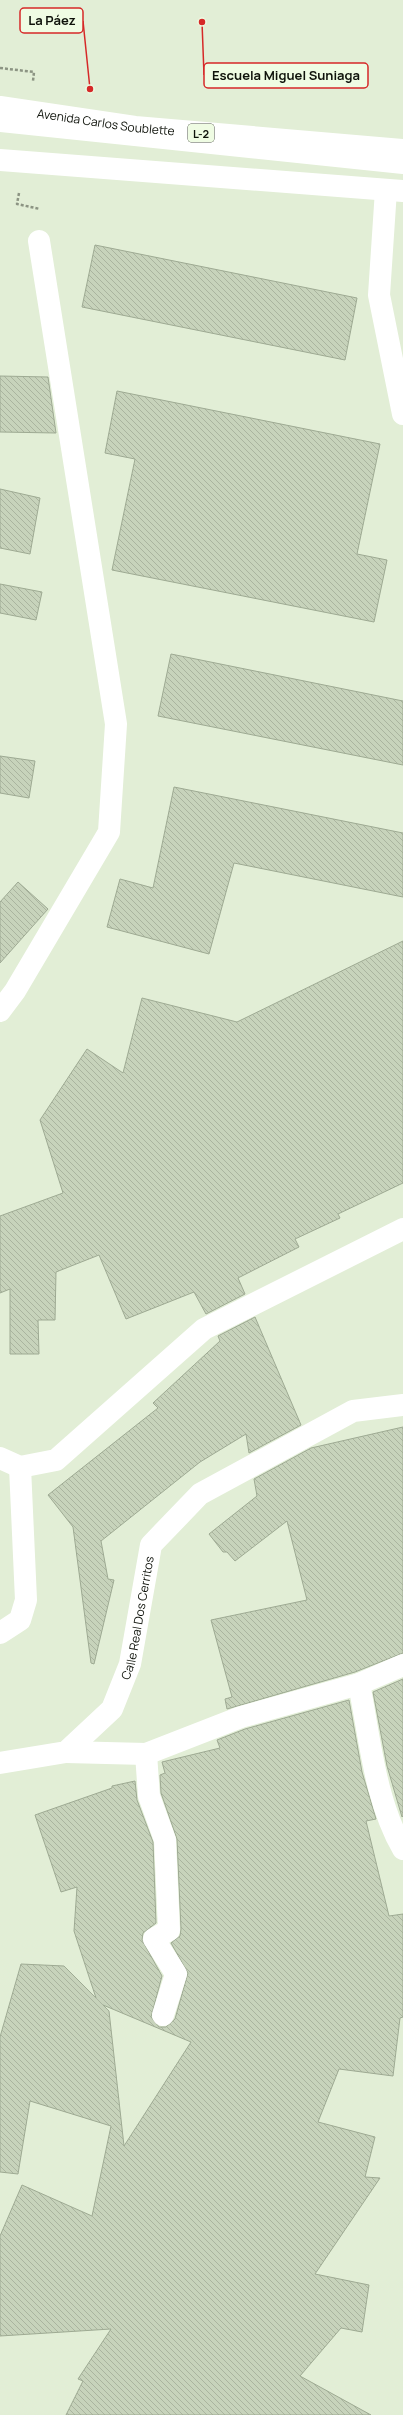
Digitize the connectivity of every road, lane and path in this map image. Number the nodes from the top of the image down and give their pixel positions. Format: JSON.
{"nodes":[{"id":1,"x":0,"y":68,"type":"edge"},
{"id":2,"x":34,"y":72,"type":"dead end"},
{"id":3,"x":0,"y":107,"type":"edge"},
{"id":4,"x":0,"y":124,"type":"edge"},
{"id":5,"x":403,"y":150,"type":"edge"},
{"id":6,"x":0,"y":160,"type":"edge"},
{"id":7,"x":403,"y":166,"type":"edge"},
{"id":8,"x":394,"y":191,"type":"edge"},
{"id":9,"x":39,"y":241,"type":"dead end"},
{"id":10,"x":402,"y":408,"type":"edge"},
{"id":11,"x":0,"y":1010,"type":"edge"},
{"id":12,"x":403,"y":1229,"type":"edge"},
{"id":13,"x":403,"y":1405,"type":"edge"},
{"id":14,"x":0,"y":1458,"type":"edge"},
{"id":15,"x":20,"y":1466,"type":"junction"},
{"id":16,"x":0,"y":1633,"type":"edge"},
{"id":17,"x":403,"y":1665,"type":"edge"},
{"id":18,"x":359,"y":1684,"type":"junction"},
{"id":19,"x":66,"y":1752,"type":"junction"},
{"id":20,"x":146,"y":1754,"type":"junction"},
{"id":21,"x":0,"y":1763,"type":"edge"},
{"id":22,"x":403,"y":1849,"type":"edge"},
{"id":23,"x":163,"y":2015,"type":"dead end"}],
"edges":[{"from":1,"to":2,"type":"path"},
{"from":3,"to":5,"type":"street","name":"Avenida Carlos Soublette","number":"L-2"},
{"from":4,"to":7,"type":"lane"},
{"from":6,"to":8,"type":"street"},
{"from":8,"to":10,"type":"street"},
{"from":9,"to":11,"type":"street"},
{"from":12,"to":15,"type":"street"},
{"from":13,"to":19,"type":"street","name":"Calle Real Dos Cerritos"},
{"from":14,"to":15,"type":"street"},
{"from":15,"to":16,"type":"street"},
{"from":17,"to":18,"type":"street"},
{"from":18,"to":20,"type":"street"},
{"from":18,"to":22,"type":"street"},
{"from":19,"to":20,"type":"street"},
{"from":19,"to":21,"type":"street"},
{"from":20,"to":23,"type":"street"}]}
